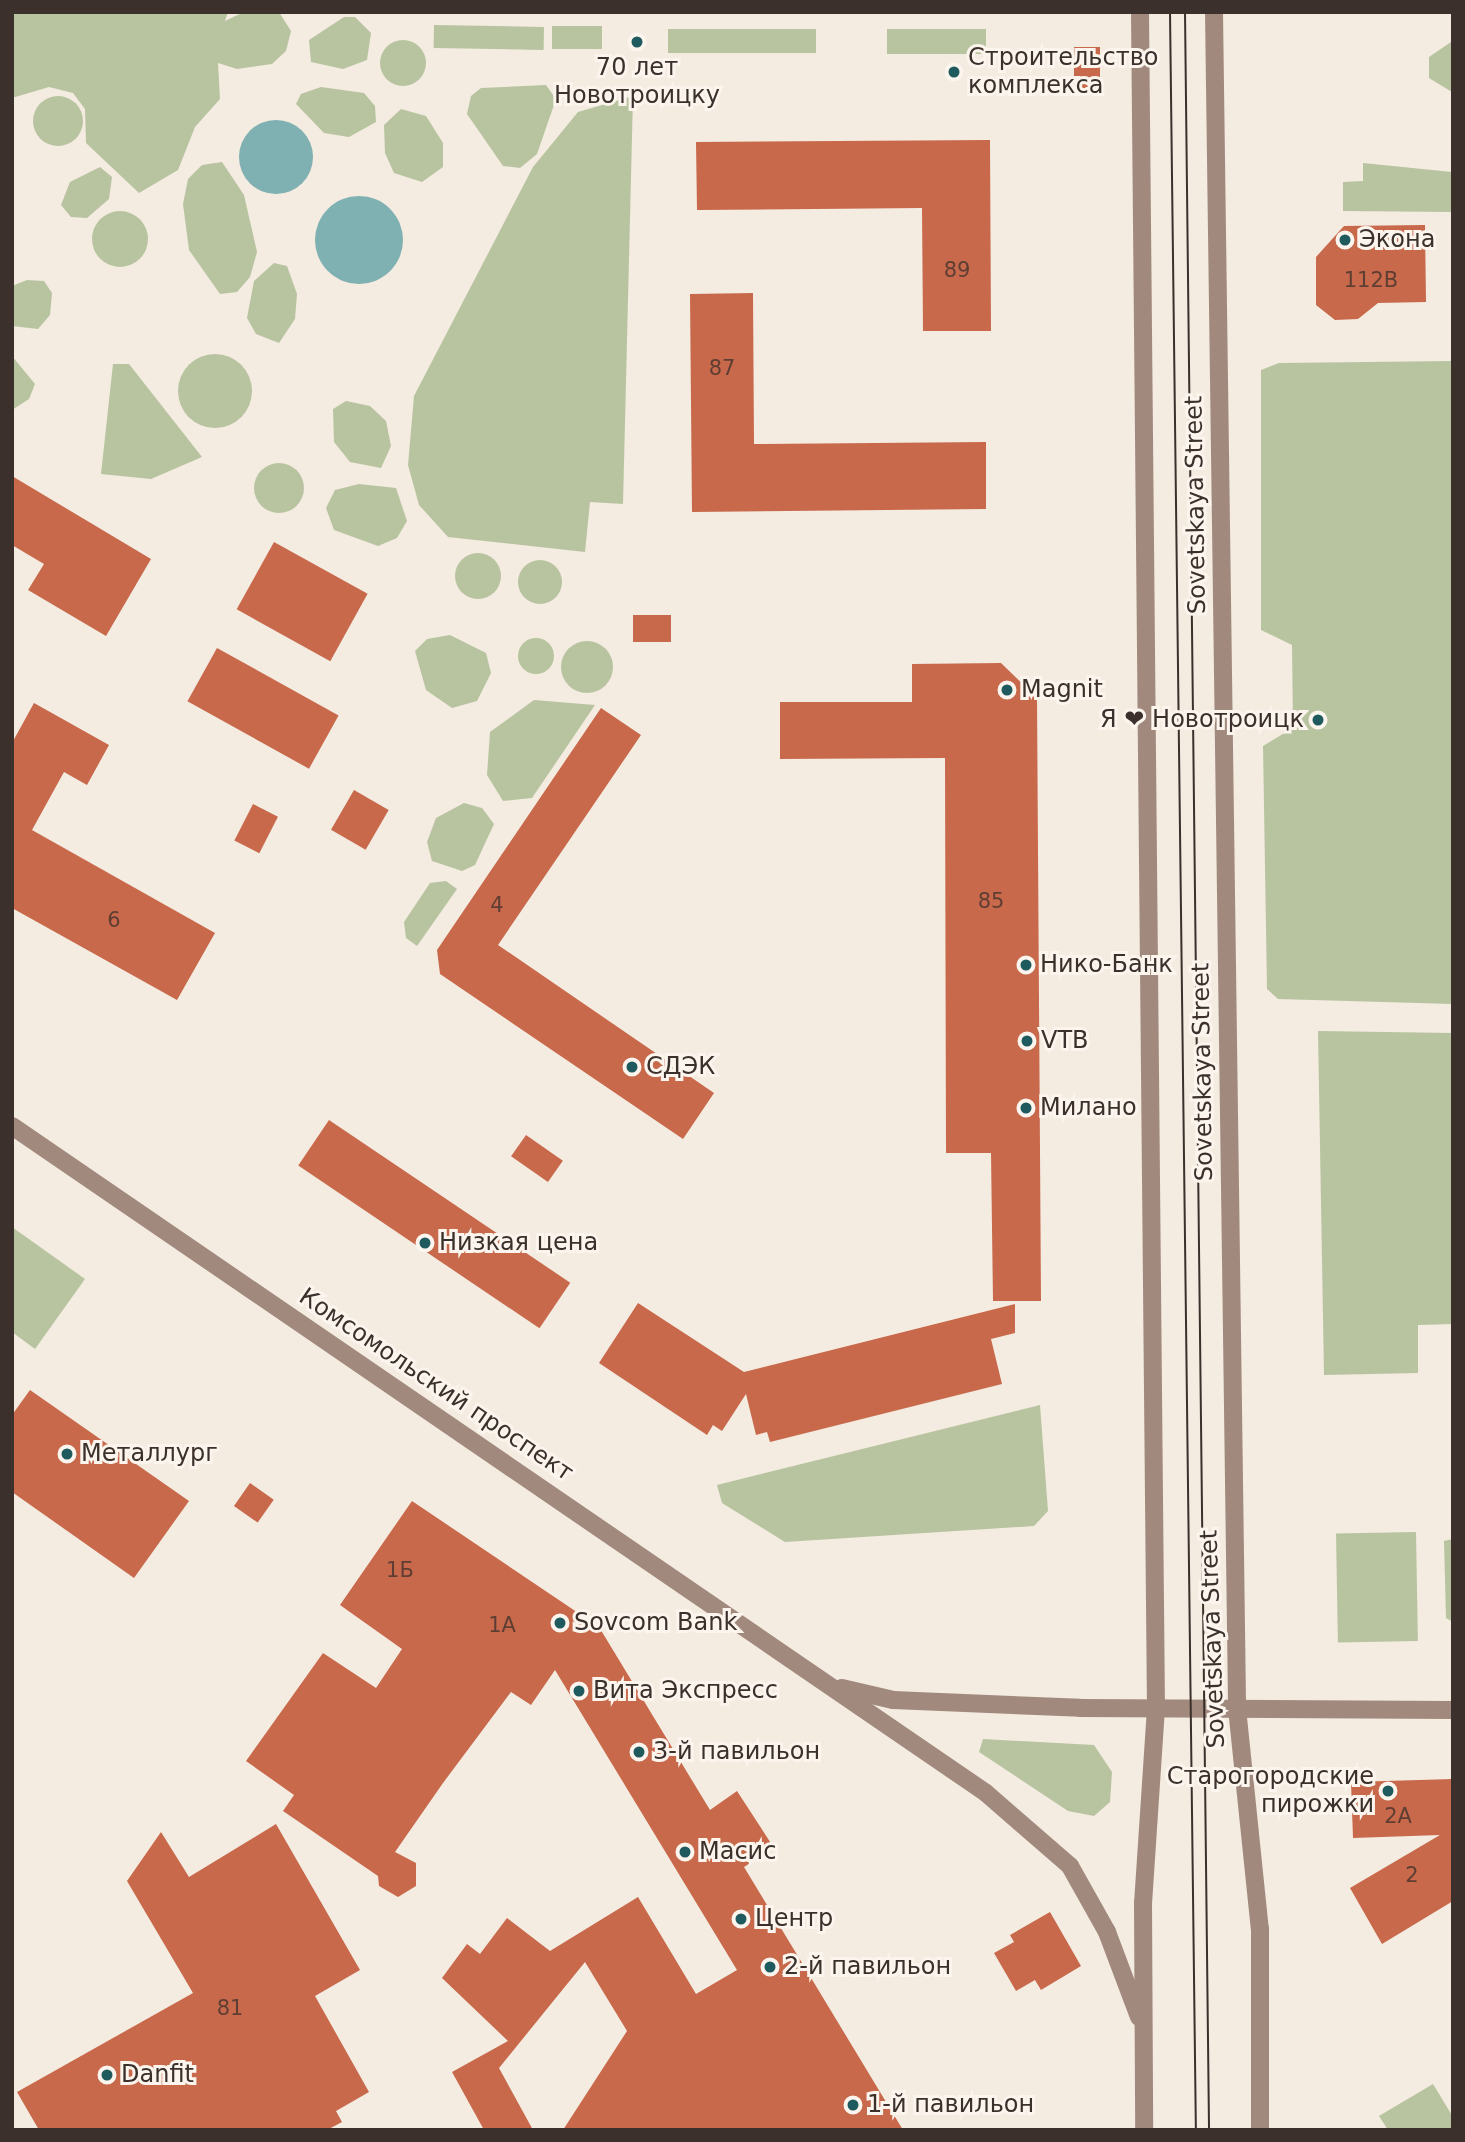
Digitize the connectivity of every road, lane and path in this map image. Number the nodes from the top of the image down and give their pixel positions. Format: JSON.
{"nodes":[{"id":1,"x":1140,"y":12,"type":"edge"},
{"id":2,"x":1214,"y":12,"type":"edge"},
{"id":3,"x":12,"y":1126,"type":"edge"},
{"id":4,"x":832,"y":1685,"type":"junction"},
{"id":5,"x":1156,"y":1708,"type":"junction"},
{"id":6,"x":1237,"y":1708,"type":"junction"},
{"id":7,"x":1453,"y":1710,"type":"edge"},
{"id":8,"x":1144,"y":2030,"type":"junction"},
{"id":9,"x":1144,"y":2130,"type":"edge"},
{"id":10,"x":1260,"y":2130,"type":"edge"}],
"edges":[{"from":1,"to":5,"type":"main road","name":"Sovetskaya Street"},
{"from":2,"to":6,"type":"main road","name":"Sovetskaya Street"},
{"from":3,"to":4,"type":"main road","name":"Комсомольский проспект"},
{"from":4,"to":5,"type":"main road","name":"Комсомольский проспект"},
{"from":4,"to":8,"type":"main road","name":"Комсомольский проспект"},
{"from":5,"to":6,"type":"main road","name":"Комсомольский проспект"},
{"from":5,"to":8,"type":"main road","name":"Sovetskaya Street"},
{"from":6,"to":7,"type":"main road","name":"Комсомольский проспект"},
{"from":6,"to":10,"type":"main road","name":"Sovetskaya Street"},
{"from":8,"to":9,"type":"main road","name":"Sovetskaya Street"}]}
